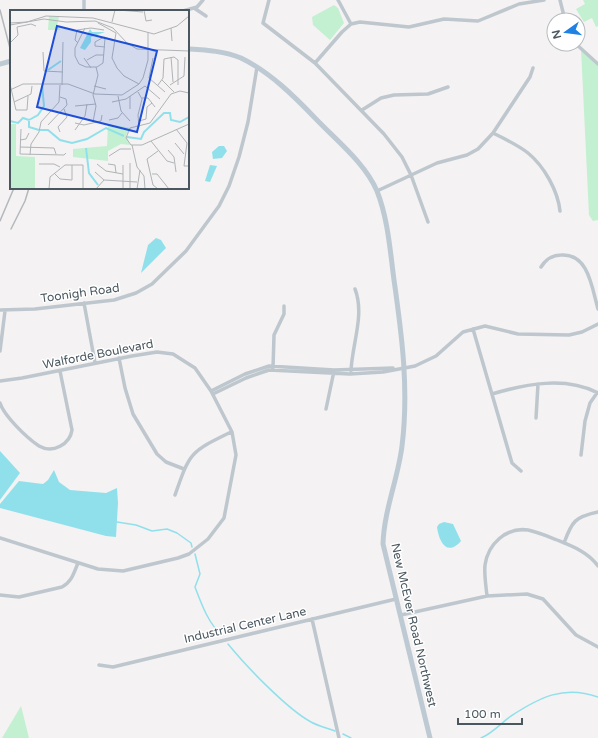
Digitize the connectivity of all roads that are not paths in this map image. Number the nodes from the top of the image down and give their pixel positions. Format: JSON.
{"nodes":[{"id":1,"x":203,"y":0,"type":"edge"},
{"id":2,"x":269,"y":0,"type":"edge"},
{"id":3,"x":338,"y":0,"type":"edge"},
{"id":4,"x":544,"y":0,"type":"edge"},
{"id":5,"x":560,"y":0,"type":"edge"},
{"id":6,"x":518,"y":2,"type":"edge"},
{"id":7,"x":194,"y":8,"type":"junction"},
{"id":8,"x":187,"y":10,"type":"edge"},
{"id":9,"x":563,"y":12,"type":"edge"},
{"id":10,"x":206,"y":16,"type":"dead end"},
{"id":11,"x":350,"y":24,"type":"junction"},
{"id":12,"x":189,"y":49,"type":"edge"},
{"id":13,"x":585,"y":52,"type":"edge"},
{"id":14,"x":10,"y":61,"type":"edge"},
{"id":15,"x":316,"y":63,"type":"junction"},
{"id":16,"x":0,"y":64,"type":"edge"},
{"id":17,"x":598,"y":64,"type":"edge"},
{"id":18,"x":257,"y":67,"type":"junction"},
{"id":19,"x":533,"y":68,"type":"dead end"},
{"id":20,"x":448,"y":87,"type":"dead end"},
{"id":21,"x":362,"y":110,"type":"junction"},
{"id":22,"x":493,"y":133,"type":"junction"},
{"id":23,"x":411,"y":175,"type":"junction"},
{"id":24,"x":377,"y":191,"type":"junction"},
{"id":25,"x":560,"y":212,"type":"dead end"},
{"id":26,"x":428,"y":222,"type":"dead end"},
{"id":27,"x":541,"y":267,"type":"dead end"},
{"id":28,"x":355,"y":289,"type":"dead end"},
{"id":29,"x":84,"y":303,"type":"junction"},
{"id":30,"x":284,"y":306,"type":"dead end"},
{"id":31,"x":598,"y":309,"type":"edge"},
{"id":32,"x":0,"y":310,"type":"edge"},
{"id":33,"x":5,"y":311,"type":"junction"},
{"id":34,"x":598,"y":324,"type":"edge"},
{"id":35,"x":473,"y":329,"type":"junction"},
{"id":36,"x":0,"y":351,"type":"edge"},
{"id":37,"x":119,"y":358,"type":"junction"},
{"id":38,"x":95,"y":364,"type":"junction"},
{"id":39,"x":273,"y":368,"type":"junction"},
{"id":40,"x":404,"y":368,"type":"junction"},
{"id":41,"x":60,"y":371,"type":"junction"},
{"id":42,"x":334,"y":372,"type":"junction"},
{"id":43,"x":351,"y":372,"type":"junction"},
{"id":44,"x":0,"y":381,"type":"edge"},
{"id":45,"x":538,"y":384,"type":"junction"},
{"id":46,"x":212,"y":392,"type":"junction"},
{"id":47,"x":597,"y":393,"type":"edge"},
{"id":48,"x":492,"y":394,"type":"junction"},
{"id":49,"x":0,"y":403,"type":"edge"},
{"id":50,"x":326,"y":409,"type":"dead end"},
{"id":51,"x":536,"y":418,"type":"dead end"},
{"id":52,"x":232,"y":432,"type":"junction"},
{"id":53,"x":581,"y":455,"type":"dead end"},
{"id":54,"x":184,"y":469,"type":"junction"},
{"id":55,"x":521,"y":471,"type":"dead end"},
{"id":56,"x":175,"y":495,"type":"dead end"},
{"id":57,"x":598,"y":512,"type":"edge"},
{"id":58,"x":0,"y":538,"type":"edge"},
{"id":59,"x":564,"y":543,"type":"junction"},
{"id":60,"x":78,"y":563,"type":"junction"},
{"id":61,"x":598,"y":566,"type":"edge"},
{"id":62,"x":0,"y":595,"type":"edge"},
{"id":63,"x":487,"y":596,"type":"junction"},
{"id":64,"x":396,"y":599,"type":"junction"},
{"id":65,"x":401,"y":615,"type":"junction"},
{"id":66,"x":312,"y":619,"type":"junction"},
{"id":67,"x":598,"y":646,"type":"edge"},
{"id":68,"x":99,"y":665,"type":"dead end"},
{"id":69,"x":340,"y":738,"type":"edge"},
{"id":70,"x":430,"y":738,"type":"edge"}],
"edges":[{"from":1,"to":7,"type":"street"},
{"from":2,"to":15,"type":"street"},
{"from":3,"to":11,"type":"street"},
{"from":4,"to":6,"type":"street"},
{"from":5,"to":9,"type":"street"},
{"from":6,"to":11,"type":"street"},
{"from":7,"to":8,"type":"street"},
{"from":7,"to":10,"type":"street"},
{"from":11,"to":15,"type":"street"},
{"from":12,"to":18,"type":"street","name":"New McEver Road Northwest"},
{"from":13,"to":17,"type":"street"},
{"from":14,"to":16,"type":"street"},
{"from":15,"to":21,"type":"street"},
{"from":18,"to":24,"type":"street","name":"New McEver Road Northwest"},
{"from":18,"to":29,"type":"street","name":"Toonigh Road"},
{"from":19,"to":22,"type":"street"},
{"from":20,"to":21,"type":"street"},
{"from":21,"to":23,"type":"street"},
{"from":22,"to":23,"type":"street"},
{"from":22,"to":25,"type":"street"},
{"from":23,"to":24,"type":"street"},
{"from":23,"to":26,"type":"street"},
{"from":24,"to":40,"type":"street","name":"New McEver Road Northwest"},
{"from":27,"to":31,"type":"street"},
{"from":28,"to":43,"type":"street"},
{"from":29,"to":33,"type":"street","name":"Toonigh Road"},
{"from":29,"to":38,"type":"street"},
{"from":30,"to":39,"type":"street"},
{"from":32,"to":33,"type":"street","name":"Toonigh Road"},
{"from":33,"to":36,"type":"street"},
{"from":34,"to":35,"type":"street"},
{"from":35,"to":40,"type":"street"},
{"from":35,"to":48,"type":"street"},
{"from":37,"to":38,"type":"street","name":"Walforde Boulevard"},
{"from":37,"to":46,"type":"street","name":"Walforde Boulevard"},
{"from":37,"to":54,"type":"street"},
{"from":38,"to":41,"type":"street","name":"Walforde Boulevard"},
{"from":39,"to":42,"type":"street"},
{"from":39,"to":46,"type":"street"},
{"from":40,"to":43,"type":"street"},
{"from":40,"to":64,"type":"street","name":"New McEver Road Northwest"},
{"from":41,"to":44,"type":"street","name":"Walforde Boulevard"},
{"from":41,"to":49,"type":"street"},
{"from":42,"to":43,"type":"street"},
{"from":42,"to":50,"type":"street"},
{"from":45,"to":47,"type":"street"},
{"from":45,"to":48,"type":"street"},
{"from":45,"to":51,"type":"street"},
{"from":46,"to":52,"type":"street","name":"Walforde Boulevard"},
{"from":47,"to":53,"type":"street"},
{"from":48,"to":55,"type":"street"},
{"from":52,"to":54,"type":"street"},
{"from":52,"to":60,"type":"street","name":"Walforde Boulevard"},
{"from":54,"to":56,"type":"street"},
{"from":57,"to":59,"type":"street"},
{"from":58,"to":60,"type":"street","name":"Walforde Boulevard"},
{"from":59,"to":61,"type":"street"},
{"from":59,"to":63,"type":"street"},
{"from":60,"to":62,"type":"street"},
{"from":63,"to":65,"type":"street"},
{"from":63,"to":67,"type":"street"},
{"from":64,"to":65,"type":"street","name":"New McEver Road Northwest"},
{"from":64,"to":66,"type":"street","name":"Industrial Center Lane"},
{"from":65,"to":70,"type":"street","name":"New McEver Road Northwest"},
{"from":66,"to":68,"type":"street","name":"Industrial Center Lane"},
{"from":66,"to":69,"type":"street"}]}
